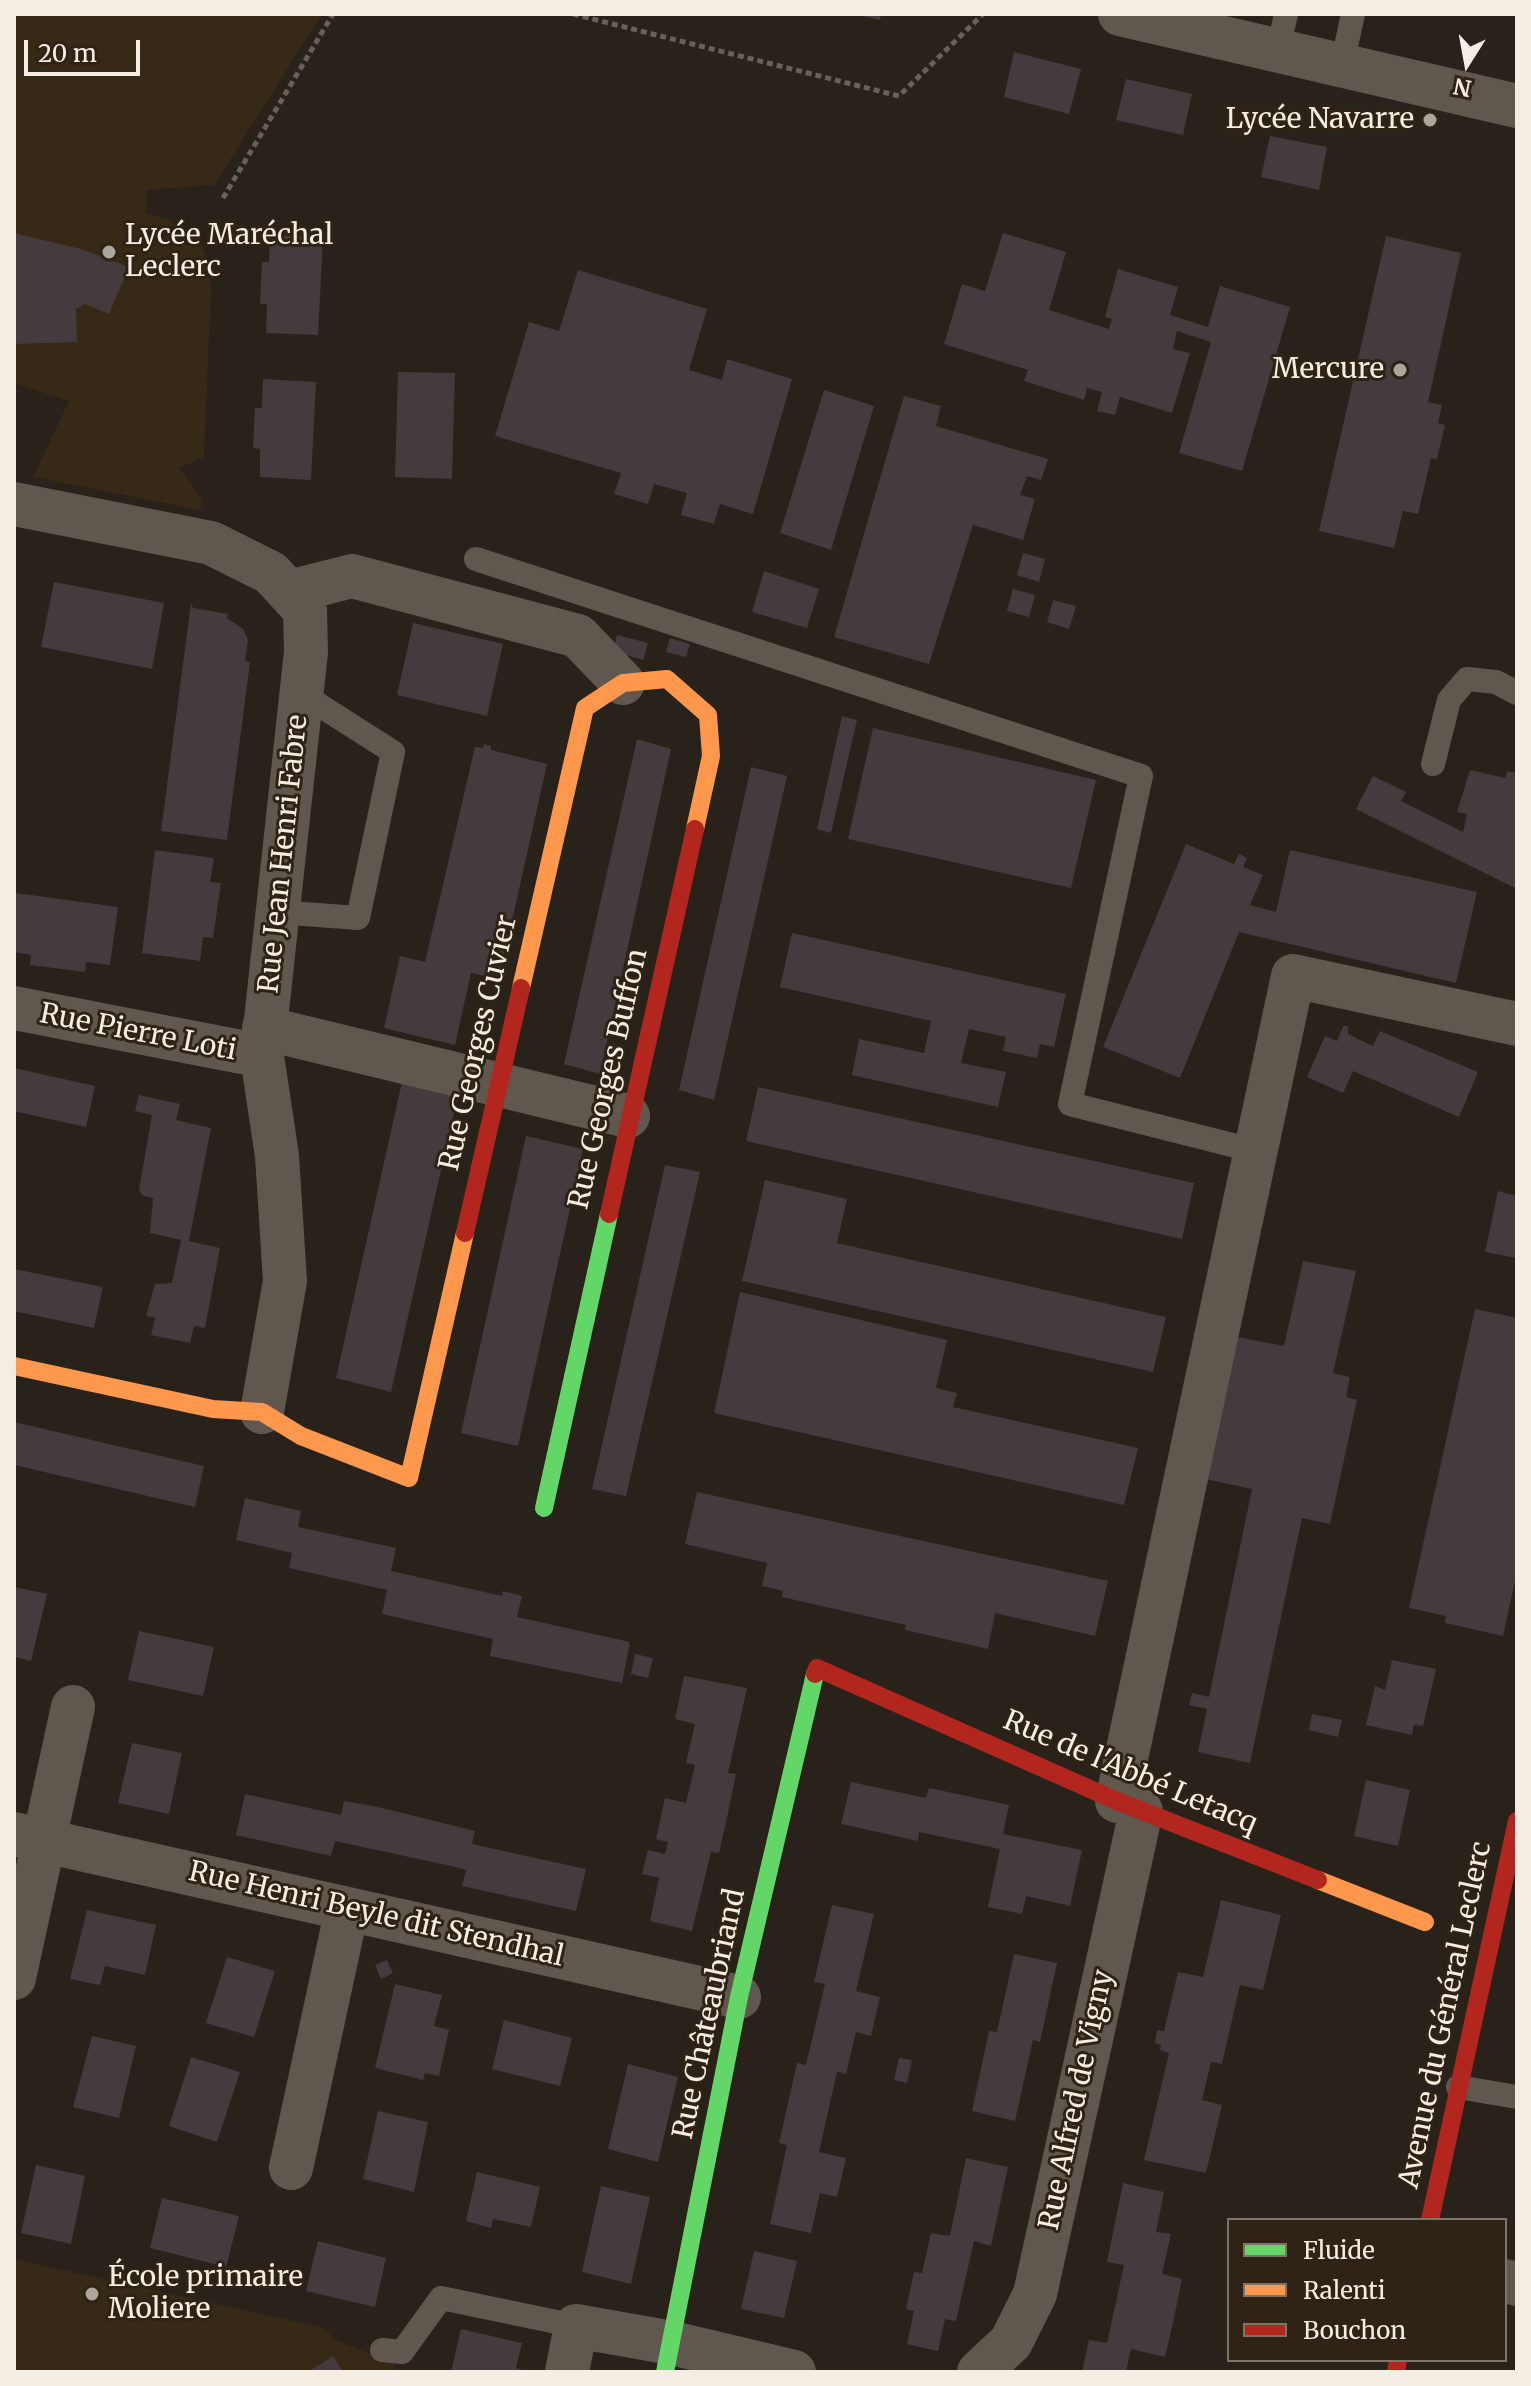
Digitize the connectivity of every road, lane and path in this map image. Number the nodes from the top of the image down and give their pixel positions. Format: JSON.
{"nodes":[{"id":1,"x":333,"y":14,"type":"edge"},
{"id":2,"x":573,"y":14,"type":"edge"},
{"id":3,"x":983,"y":14,"type":"edge"},
{"id":4,"x":1120,"y":14,"type":"edge"},
{"id":5,"x":1353,"y":14,"type":"edge"},
{"id":6,"x":1282,"y":32,"type":"edge"},
{"id":7,"x":1342,"y":65,"type":"junction"},
{"id":8,"x":1517,"y":106,"type":"edge"},
{"id":9,"x":223,"y":198,"type":"dead end"},
{"id":10,"x":14,"y":504,"type":"edge"},
{"id":11,"x":476,"y":559,"type":"dead end"},
{"id":12,"x":289,"y":592,"type":"junction"},
{"id":13,"x":667,"y":679,"type":"joint"},
{"id":14,"x":623,"y":683,"type":"junction"},
{"id":15,"x":1517,"y":693,"type":"edge"},
{"id":16,"x":302,"y":694,"type":"junction"},
{"id":17,"x":1433,"y":764,"type":"dead end"},
{"id":18,"x":277,"y":912,"type":"junction"},
{"id":19,"x":14,"y":1008,"type":"edge"},
{"id":20,"x":1517,"y":1024,"type":"edge"},
{"id":21,"x":263,"y":1042,"type":"junction"},
{"id":22,"x":497,"y":1085,"type":"junction"},
{"id":23,"x":628,"y":1116,"type":"junction"},
{"id":24,"x":1256,"y":1151,"type":"junction"},
{"id":25,"x":14,"y":1366,"type":"edge"},
{"id":26,"x":262,"y":1412,"type":"junction"},
{"id":27,"x":544,"y":1508,"type":"dead end"},
{"id":28,"x":817,"y":1668,"type":"joint"},
{"id":29,"x":73,"y":1707,"type":"dead end"},
{"id":30,"x":1129,"y":1806,"type":"junction"},
{"id":31,"x":1517,"y":1821,"type":"edge"},
{"id":32,"x":28,"y":1837,"type":"edge"},
{"id":33,"x":1512,"y":1865,"type":"edge"},
{"id":34,"x":347,"y":1909,"type":"junction"},
{"id":35,"x":1425,"y":1922,"type":"dead end"},
{"id":36,"x":14,"y":1978,"type":"edge"},
{"id":37,"x":739,"y":1997,"type":"junction"},
{"id":38,"x":1458,"y":2087,"type":"junction"},
{"id":39,"x":1517,"y":2097,"type":"edge"},
{"id":40,"x":291,"y":2168,"type":"dead end"},
{"id":41,"x":1430,"y":2218,"type":"edge"},
{"id":42,"x":576,"y":2326,"type":"junction"},
{"id":43,"x":382,"y":2350,"type":"dead end"},
{"id":44,"x":669,"y":2358,"type":"edge"},
{"id":45,"x":567,"y":2372,"type":"edge"},
{"id":46,"x":794,"y":2372,"type":"edge"},
{"id":47,"x":979,"y":2372,"type":"edge"}],
"edges":[{"from":1,"to":9,"type":"path"},
{"from":2,"to":3,"type":"path"},
{"from":4,"to":6,"type":"street"},
{"from":5,"to":7,"type":"lane"},
{"from":6,"to":7,"type":"street"},
{"from":7,"to":8,"type":"street"},
{"from":10,"to":12,"type":"street","name":"Rue Jean Henri Fabre"},
{"from":11,"to":24,"type":"lane"},
{"from":12,"to":14,"type":"street"},
{"from":12,"to":16,"type":"street","name":"Rue Jean Henri Fabre"},
{"from":13,"to":14,"type":"street","name":"Rue Georges Cuvier"},
{"from":13,"to":23,"type":"street","name":"Rue Georges Buffon"},
{"from":14,"to":22,"type":"street","name":"Rue Georges Cuvier"},
{"from":15,"to":17,"type":"lane"},
{"from":16,"to":18,"type":"street","name":"Rue Jean Henri Fabre"},
{"from":16,"to":18,"type":"lane"},
{"from":18,"to":21,"type":"street","name":"Rue Jean Henri Fabre"},
{"from":19,"to":21,"type":"street","name":"Rue Pierre Loti"},
{"from":20,"to":24,"type":"street","name":"Rue Alfred de Vigny"},
{"from":21,"to":22,"type":"street","name":"Rue Pierre Loti"},
{"from":21,"to":26,"type":"street","name":"Rue Jean Henri Fabre"},
{"from":22,"to":23,"type":"street","name":"Rue Pierre Loti"},
{"from":22,"to":26,"type":"street","name":"Rue Georges Cuvier"},
{"from":23,"to":27,"type":"street","name":"Rue Georges Buffon"},
{"from":24,"to":30,"type":"street","name":"Rue Alfred de Vigny"},
{"from":25,"to":26,"type":"street"},
{"from":28,"to":30,"type":"street","name":"Rue de l'Abbé Letacq"},
{"from":28,"to":37,"type":"street","name":"Rue Châteaubriand"},
{"from":29,"to":32,"type":"street"},
{"from":30,"to":35,"type":"street","name":"Rue de l'Abbé Letacq"},
{"from":30,"to":47,"type":"street","name":"Rue Alfred de Vigny"},
{"from":31,"to":33,"type":"street","name":"Avenue du Général Leclerc"},
{"from":32,"to":34,"type":"street","name":"Rue Henri Beyle dit Stendhal"},
{"from":32,"to":36,"type":"street"},
{"from":33,"to":38,"type":"street","name":"Avenue du Général Leclerc"},
{"from":34,"to":37,"type":"street","name":"Rue Henri Beyle dit Stendhal"},
{"from":34,"to":40,"type":"street"},
{"from":37,"to":44,"type":"street","name":"Rue Châteaubriand"},
{"from":38,"to":39,"type":"lane"},
{"from":38,"to":41,"type":"street","name":"Avenue du Général Leclerc"},
{"from":42,"to":43,"type":"lane"},
{"from":42,"to":44,"type":"street"},
{"from":42,"to":45,"type":"street"},
{"from":44,"to":46,"type":"street"}]}
